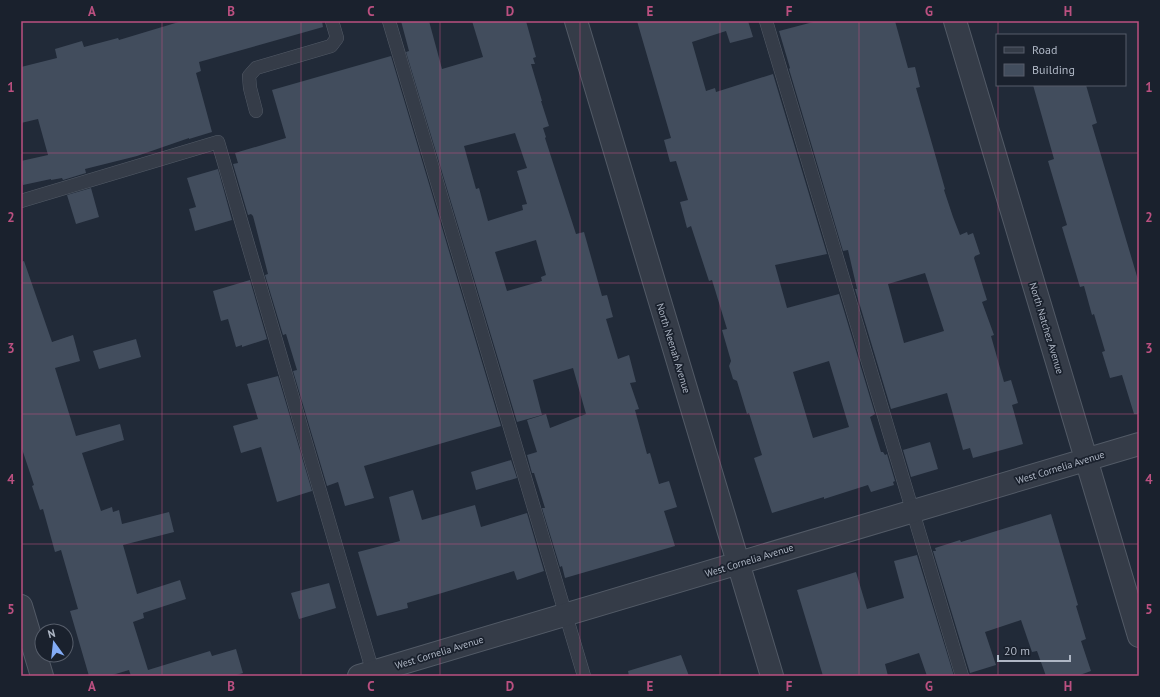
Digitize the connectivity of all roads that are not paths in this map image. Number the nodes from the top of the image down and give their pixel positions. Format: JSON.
{"nodes":[{"id":1,"x":332,"y":21,"type":"edge"},
{"id":2,"x":389,"y":21,"type":"edge"},
{"id":3,"x":576,"y":21,"type":"edge"},
{"id":4,"x":766,"y":21,"type":"edge"},
{"id":5,"x":955,"y":21,"type":"edge"},
{"id":6,"x":256,"y":111,"type":"dead end"},
{"id":7,"x":21,"y":201,"type":"edge"},
{"id":8,"x":1139,"y":444,"type":"edge"},
{"id":9,"x":1086,"y":460,"type":"junction"},
{"id":10,"x":913,"y":511,"type":"junction"},
{"id":11,"x":739,"y":563,"type":"junction"},
{"id":12,"x":21,"y":606,"type":"edge"},
{"id":13,"x":566,"y":614,"type":"junction"},
{"id":14,"x":1139,"y":636,"type":"edge"},
{"id":15,"x":369,"y":675,"type":"edge"},
{"id":16,"x":42,"y":676,"type":"edge"},
{"id":17,"x":584,"y":676,"type":"edge"},
{"id":18,"x":772,"y":676,"type":"edge"},
{"id":19,"x":962,"y":676,"type":"edge"}],
"edges":[{"from":1,"to":6,"type":"lane"},
{"from":2,"to":13,"type":"lane"},
{"from":3,"to":11,"type":"street","name":"North Neenah Avenue"},
{"from":4,"to":10,"type":"lane"},
{"from":5,"to":9,"type":"street","name":"North Natchez Avenue"},
{"from":7,"to":15,"type":"lane"},
{"from":8,"to":9,"type":"street","name":"West Cornelia Avenue"},
{"from":9,"to":10,"type":"street","name":"West Cornelia Avenue"},
{"from":9,"to":14,"type":"street","name":"North Natchez Avenue"},
{"from":10,"to":11,"type":"street","name":"West Cornelia Avenue"},
{"from":10,"to":19,"type":"lane"},
{"from":11,"to":13,"type":"street","name":"West Cornelia Avenue"},
{"from":11,"to":18,"type":"street","name":"North Neenah Avenue"},
{"from":12,"to":16,"type":"street"},
{"from":13,"to":15,"type":"street","name":"West Cornelia Avenue"},
{"from":13,"to":17,"type":"lane"}]}
